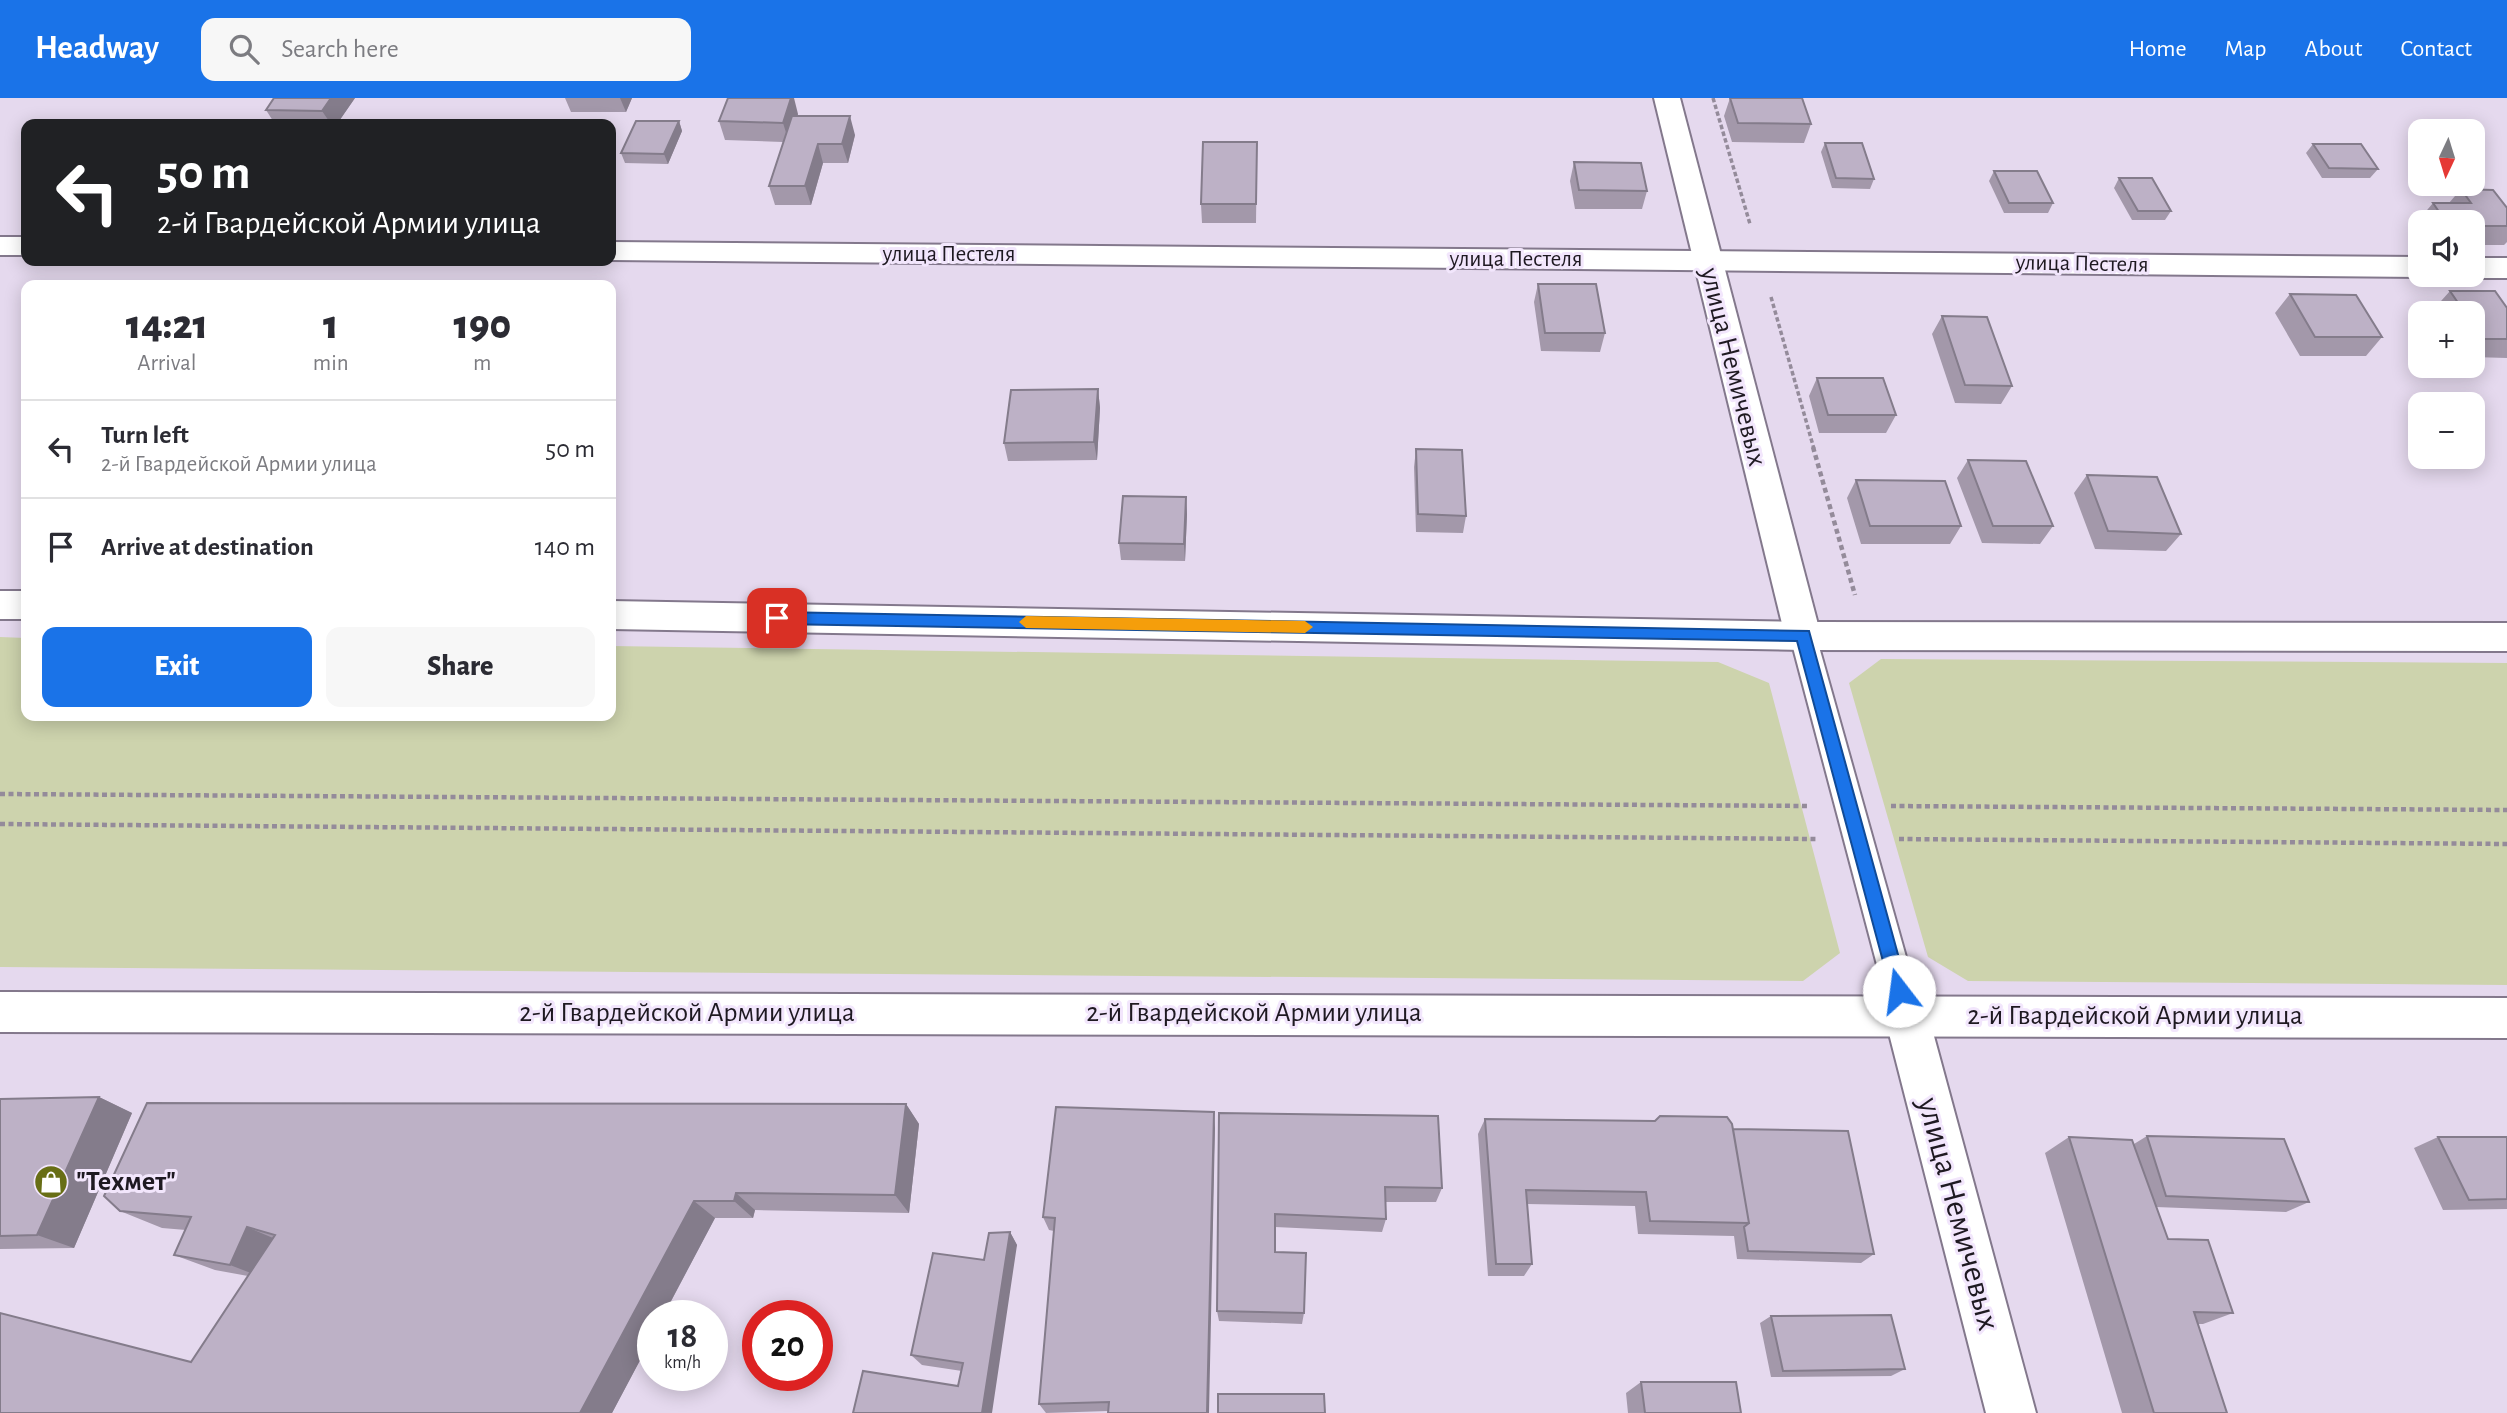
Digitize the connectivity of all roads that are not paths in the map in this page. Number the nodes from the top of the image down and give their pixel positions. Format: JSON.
{"nodes":[{"id":1,"x":1667,"y":98,"type":"edge"},
{"id":2,"x":0,"y":246,"type":"edge"},
{"id":3,"x":21,"y":246,"type":"edge"},
{"id":4,"x":616,"y":251,"type":"edge"},
{"id":5,"x":1706,"y":260,"type":"junction"},
{"id":6,"x":2408,"y":267,"type":"edge"},
{"id":7,"x":2485,"y":268,"type":"edge"},
{"id":8,"x":2507,"y":268,"type":"edge"},
{"id":9,"x":0,"y":605,"type":"edge"},
{"id":10,"x":21,"y":605,"type":"edge"},
{"id":11,"x":616,"y":615,"type":"edge"},
{"id":12,"x":1803,"y":636,"type":"junction"},
{"id":13,"x":2507,"y":637,"type":"edge"},
{"id":14,"x":0,"y":1012,"type":"edge"},
{"id":15,"x":1906,"y":1014,"type":"junction"},
{"id":16,"x":2507,"y":1018,"type":"edge"},
{"id":17,"x":2011,"y":1413,"type":"edge"}],
"edges":[{"from":1,"to":5,"type":"main road","name":"улица Немичевых"},
{"from":2,"to":3,"type":"main road"},
{"from":4,"to":5,"type":"main road","name":"улица Пестеля"},
{"from":5,"to":6,"type":"main road","name":"улица Пестеля"},
{"from":5,"to":12,"type":"main road","name":"улица Немичевых"},
{"from":7,"to":8,"type":"main road"},
{"from":9,"to":10,"type":"main road"},
{"from":11,"to":12,"type":"main road"},
{"from":12,"to":13,"type":"main road"},
{"from":12,"to":15,"type":"lane"},
{"from":14,"to":15,"type":"main road","name":"2-й Гвардейской Армии улица"},
{"from":15,"to":16,"type":"main road","name":"2-й Гвардейской Армии улица"},
{"from":15,"to":17,"type":"main road","name":"улица Немичевых"}]}
